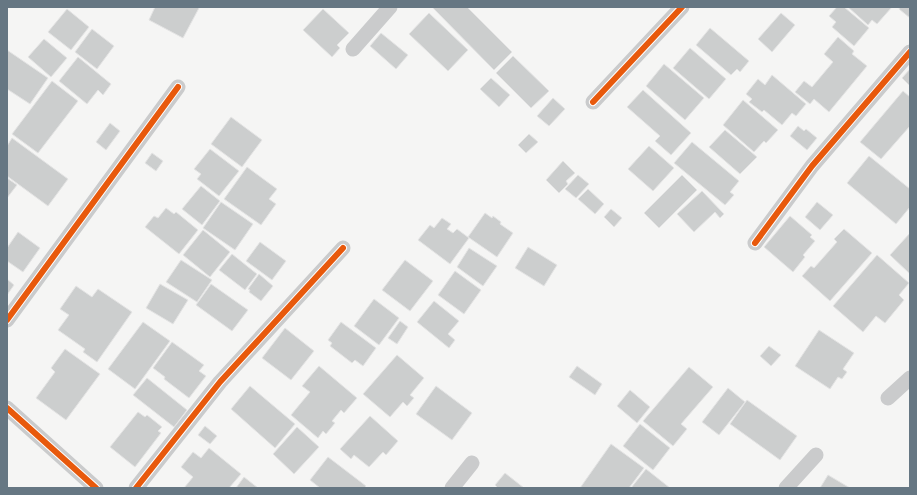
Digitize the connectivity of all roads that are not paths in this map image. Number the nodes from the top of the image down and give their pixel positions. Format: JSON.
{"nodes":[{"id":1,"x":390,"y":7,"type":"edge"},
{"id":2,"x":682,"y":7,"type":"edge"},
{"id":3,"x":353,"y":49,"type":"dead end"},
{"id":4,"x":910,"y":52,"type":"edge"},
{"id":5,"x":178,"y":87,"type":"dead end"},
{"id":6,"x":593,"y":102,"type":"dead end"},
{"id":7,"x":755,"y":244,"type":"dead end"},
{"id":8,"x":343,"y":248,"type":"dead end"},
{"id":9,"x":7,"y":320,"type":"edge"},
{"id":10,"x":910,"y":378,"type":"edge"},
{"id":11,"x":888,"y":398,"type":"dead end"},
{"id":12,"x":7,"y":408,"type":"edge"},
{"id":13,"x":816,"y":455,"type":"dead end"},
{"id":14,"x":472,"y":463,"type":"dead end"},
{"id":15,"x":96,"y":488,"type":"edge"},
{"id":16,"x":136,"y":488,"type":"edge"},
{"id":17,"x":452,"y":488,"type":"edge"},
{"id":18,"x":786,"y":488,"type":"edge"}],
"edges":[{"from":1,"to":3,"type":"street"},
{"from":2,"to":6,"type":"street"},
{"from":4,"to":7,"type":"street"},
{"from":5,"to":9,"type":"street"},
{"from":8,"to":16,"type":"street"},
{"from":10,"to":11,"type":"street"},
{"from":12,"to":15,"type":"street"},
{"from":13,"to":18,"type":"street"},
{"from":14,"to":17,"type":"street"}]}
